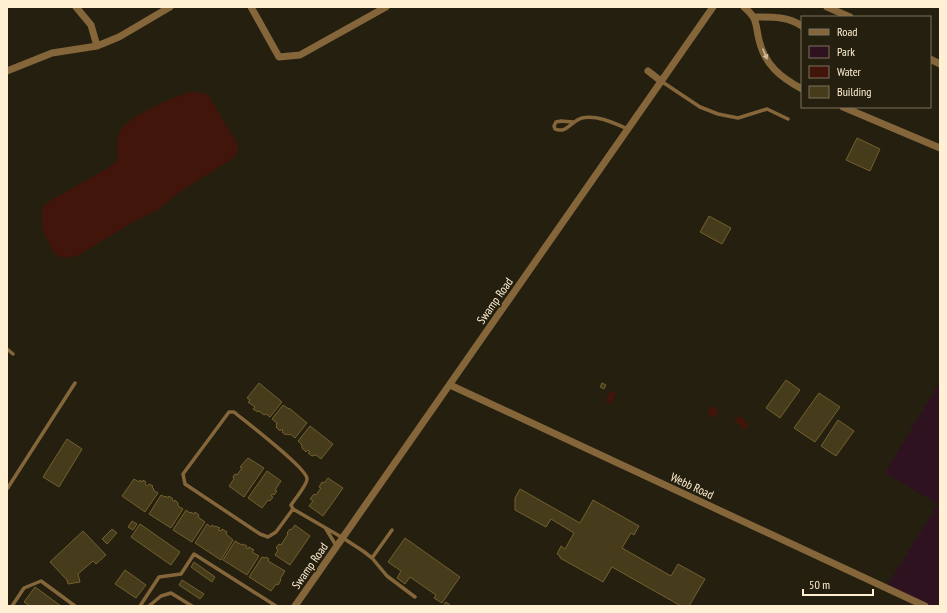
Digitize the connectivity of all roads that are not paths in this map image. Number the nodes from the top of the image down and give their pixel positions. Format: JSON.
{"nodes":[{"id":1,"x":76,"y":7,"type":"edge"},
{"id":2,"x":170,"y":7,"type":"edge"},
{"id":3,"x":251,"y":7,"type":"edge"},
{"id":4,"x":386,"y":7,"type":"edge"},
{"id":5,"x":713,"y":7,"type":"edge"},
{"id":6,"x":744,"y":7,"type":"edge"},
{"id":7,"x":827,"y":7,"type":"edge"},
{"id":8,"x":848,"y":16,"type":"edge"},
{"id":9,"x":754,"y":17,"type":"junction"},
{"id":10,"x":801,"y":25,"type":"edge"},
{"id":11,"x":97,"y":46,"type":"junction"},
{"id":12,"x":931,"y":60,"type":"edge"},
{"id":13,"x":940,"y":64,"type":"edge"},
{"id":14,"x":7,"y":71,"type":"edge"},
{"id":15,"x":648,"y":71,"type":"dead end"},
{"id":16,"x":662,"y":81,"type":"junction"},
{"id":17,"x":801,"y":88,"type":"edge"},
{"id":18,"x":845,"y":108,"type":"edge"},
{"id":19,"x":788,"y":119,"type":"dead end"},
{"id":20,"x":573,"y":122,"type":"junction"},
{"id":21,"x":628,"y":129,"type":"junction"},
{"id":22,"x":940,"y":148,"type":"edge"},
{"id":23,"x":7,"y":349,"type":"edge"},
{"id":24,"x":13,"y":354,"type":"dead end"},
{"id":25,"x":75,"y":383,"type":"dead end"},
{"id":26,"x":450,"y":385,"type":"junction"},
{"id":27,"x":7,"y":489,"type":"edge"},
{"id":28,"x":293,"y":509,"type":"junction"},
{"id":29,"x":325,"y":528,"type":"junction"},
{"id":30,"x":392,"y":530,"type":"dead end"},
{"id":31,"x":344,"y":538,"type":"junction"},
{"id":32,"x":337,"y":548,"type":"junction"},
{"id":33,"x":372,"y":558,"type":"junction"},
{"id":34,"x":415,"y":597,"type":"dead end"},
{"id":35,"x":12,"y":606,"type":"edge"},
{"id":36,"x":75,"y":606,"type":"edge"},
{"id":37,"x":140,"y":606,"type":"edge"},
{"id":38,"x":149,"y":606,"type":"edge"},
{"id":39,"x":192,"y":606,"type":"edge"},
{"id":40,"x":276,"y":606,"type":"edge"},
{"id":41,"x":295,"y":606,"type":"edge"},
{"id":42,"x":925,"y":606,"type":"edge"}],
"edges":[{"from":1,"to":11,"type":"street"},
{"from":2,"to":11,"type":"street"},
{"from":3,"to":4,"type":"street"},
{"from":5,"to":16,"type":"street","name":"Swamp Road"},
{"from":6,"to":9,"type":"street"},
{"from":7,"to":8,"type":"street"},
{"from":9,"to":10,"type":"street"},
{"from":9,"to":17,"type":"street","one_way":true},
{"from":11,"to":14,"type":"street"},
{"from":12,"to":13,"type":"street"},
{"from":15,"to":16,"type":"street"},
{"from":16,"to":19,"type":"lane"},
{"from":16,"to":21,"type":"street","name":"Swamp Road"},
{"from":18,"to":22,"type":"street"},
{"from":20,"to":20,"type":"lane"},
{"from":20,"to":21,"type":"lane"},
{"from":21,"to":26,"type":"street","name":"Swamp Road"},
{"from":23,"to":24,"type":"lane"},
{"from":25,"to":27,"type":"lane"},
{"from":26,"to":31,"type":"street","name":"Swamp Road"},
{"from":26,"to":42,"type":"street","name":"Webb Road"},
{"from":28,"to":28,"type":"lane"},
{"from":28,"to":29,"type":"lane"},
{"from":29,"to":31,"type":"lane"},
{"from":29,"to":32,"type":"lane"},
{"from":30,"to":33,"type":"lane"},
{"from":31,"to":32,"type":"street","name":"Swamp Road"},
{"from":31,"to":33,"type":"lane"},
{"from":32,"to":41,"type":"street","name":"Swamp Road"},
{"from":33,"to":34,"type":"lane"},
{"from":35,"to":36,"type":"lane"},
{"from":37,"to":40,"type":"lane"},
{"from":38,"to":39,"type":"lane"}]}
